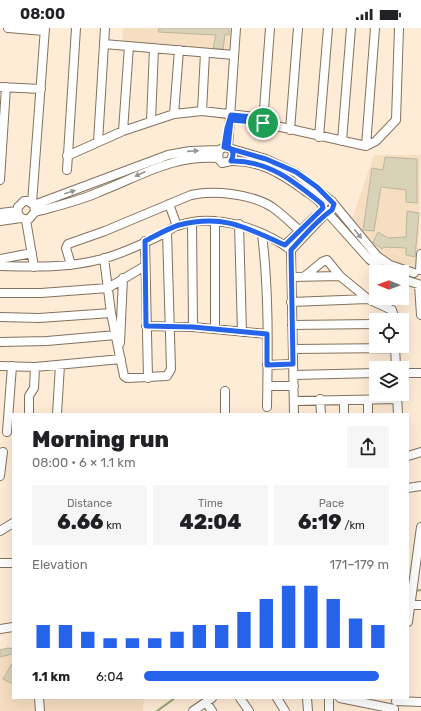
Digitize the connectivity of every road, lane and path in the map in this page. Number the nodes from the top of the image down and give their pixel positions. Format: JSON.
{"nodes":[{"id":1,"x":8,"y":28,"type":"edge"},
{"id":2,"x":76,"y":28,"type":"edge"},
{"id":3,"x":105,"y":28,"type":"edge"},
{"id":4,"x":236,"y":28,"type":"edge"},
{"id":5,"x":270,"y":28,"type":"edge"},
{"id":6,"x":298,"y":28,"type":"edge"},
{"id":7,"x":322,"y":28,"type":"edge"},
{"id":8,"x":328,"y":28,"type":"edge"},
{"id":9,"x":351,"y":28,"type":"edge"},
{"id":10,"x":375,"y":28,"type":"edge"},
{"id":11,"x":399,"y":28,"type":"edge"},
{"id":12,"x":44,"y":29,"type":"edge"},
{"id":13,"x":104,"y":44,"type":"junction"},
{"id":14,"x":129,"y":46,"type":"junction"},
{"id":15,"x":154,"y":48,"type":"junction"},
{"id":16,"x":179,"y":50,"type":"junction"},
{"id":17,"x":205,"y":52,"type":"junction"},
{"id":18,"x":234,"y":55,"type":"junction"},
{"id":19,"x":3,"y":87,"type":"edge"},
{"id":20,"x":41,"y":88,"type":"junction"},
{"id":21,"x":202,"y":111,"type":"junction"},
{"id":22,"x":174,"y":114,"type":"junction"},
{"id":23,"x":231,"y":118,"type":"junction"},
{"id":24,"x":151,"y":121,"type":"junction"},
{"id":25,"x":263,"y":121,"type":"junction"},
{"id":26,"x":290,"y":130,"type":"junction"},
{"id":27,"x":123,"y":131,"type":"junction"},
{"id":28,"x":316,"y":136,"type":"junction"},
{"id":29,"x":342,"y":141,"type":"junction"},
{"id":30,"x":98,"y":142,"type":"junction"},
{"id":31,"x":366,"y":146,"type":"junction"},
{"id":32,"x":226,"y":148,"type":"junction"},
{"id":33,"x":67,"y":156,"type":"junction"},
{"id":34,"x":218,"y":158,"type":"junction"},
{"id":35,"x":161,"y":161,"type":"junction"},
{"id":36,"x":231,"y":161,"type":"junction"},
{"id":37,"x":67,"y":170,"type":"dead end"},
{"id":38,"x":0,"y":180,"type":"edge"},
{"id":39,"x":332,"y":202,"type":"junction"},
{"id":40,"x":169,"y":204,"type":"junction"},
{"id":41,"x":34,"y":207,"type":"junction"},
{"id":42,"x":324,"y":208,"type":"junction"},
{"id":43,"x":0,"y":213,"type":"edge"},
{"id":44,"x":21,"y":216,"type":"junction"},
{"id":45,"x":0,"y":221,"type":"edge"},
{"id":46,"x":215,"y":221,"type":"junction"},
{"id":47,"x":192,"y":223,"type":"junction"},
{"id":48,"x":239,"y":224,"type":"junction"},
{"id":49,"x":177,"y":226,"type":"junction"},
{"id":50,"x":300,"y":231,"type":"junction"},
{"id":51,"x":167,"y":232,"type":"junction"},
{"id":52,"x":262,"y":234,"type":"junction"},
{"id":53,"x":145,"y":241,"type":"junction"},
{"id":54,"x":289,"y":251,"type":"junction"},
{"id":55,"x":32,"y":253,"type":"junction"},
{"id":56,"x":421,"y":254,"type":"edge"},
{"id":57,"x":0,"y":258,"type":"edge"},
{"id":58,"x":104,"y":258,"type":"junction"},
{"id":59,"x":376,"y":265,"type":"edge"},
{"id":60,"x":0,"y":266,"type":"edge"},
{"id":61,"x":71,"y":266,"type":"junction"},
{"id":62,"x":145,"y":266,"type":"junction"},
{"id":63,"x":34,"y":267,"type":"junction"},
{"id":64,"x":418,"y":271,"type":"edge"},
{"id":65,"x":305,"y":276,"type":"junction"},
{"id":66,"x":340,"y":276,"type":"junction"},
{"id":67,"x":292,"y":277,"type":"junction"},
{"id":68,"x":123,"y":278,"type":"junction"},
{"id":69,"x":418,"y":284,"type":"edge"},
{"id":70,"x":108,"y":288,"type":"junction"},
{"id":71,"x":0,"y":293,"type":"edge"},
{"id":72,"x":368,"y":299,"type":"junction"},
{"id":73,"x":291,"y":302,"type":"junction"},
{"id":74,"x":111,"y":312,"type":"junction"},
{"id":75,"x":393,"y":313,"type":"edge"},
{"id":76,"x":421,"y":315,"type":"edge"},
{"id":77,"x":0,"y":317,"type":"edge"},
{"id":78,"x":369,"y":324,"type":"edge"},
{"id":79,"x":146,"y":326,"type":"junction"},
{"id":80,"x":170,"y":326,"type":"junction"},
{"id":81,"x":292,"y":326,"type":"junction"},
{"id":82,"x":193,"y":327,"type":"junction"},
{"id":83,"x":215,"y":328,"type":"junction"},
{"id":84,"x":242,"y":332,"type":"junction"},
{"id":85,"x":267,"y":334,"type":"junction"},
{"id":86,"x":116,"y":335,"type":"junction"},
{"id":87,"x":0,"y":342,"type":"edge"},
{"id":88,"x":369,"y":348,"type":"edge"},
{"id":89,"x":119,"y":349,"type":"junction"},
{"id":90,"x":293,"y":349,"type":"junction"},
{"id":91,"x":121,"y":359,"type":"junction"},
{"id":92,"x":293,"y":364,"type":"junction"},
{"id":93,"x":267,"y":365,"type":"junction"},
{"id":94,"x":0,"y":366,"type":"edge"},
{"id":95,"x":12,"y":366,"type":"junction"},
{"id":96,"x":60,"y":366,"type":"junction"},
{"id":97,"x":35,"y":367,"type":"junction"},
{"id":98,"x":409,"y":373,"type":"edge"},
{"id":99,"x":421,"y":373,"type":"edge"},
{"id":100,"x":369,"y":374,"type":"edge"},
{"id":101,"x":294,"y":375,"type":"junction"},
{"id":102,"x":148,"y":378,"type":"junction"},
{"id":103,"x":268,"y":386,"type":"junction"},
{"id":104,"x":294,"y":386,"type":"junction"},
{"id":105,"x":225,"y":391,"type":"dead end"},
{"id":106,"x":320,"y":399,"type":"junction"},
{"id":107,"x":344,"y":400,"type":"junction"},
{"id":108,"x":368,"y":400,"type":"joint"},
{"id":109,"x":294,"y":401,"type":"junction"},
{"id":110,"x":397,"y":401,"type":"edge"},
{"id":111,"x":267,"y":407,"type":"dead end"},
{"id":112,"x":29,"y":413,"type":"edge"},
{"id":113,"x":57,"y":413,"type":"edge"},
{"id":114,"x":225,"y":413,"type":"edge"},
{"id":115,"x":294,"y":413,"type":"edge"},
{"id":116,"x":321,"y":413,"type":"edge"},
{"id":117,"x":344,"y":413,"type":"edge"},
{"id":118,"x":368,"y":413,"type":"edge"},
{"id":119,"x":398,"y":413,"type":"edge"},
{"id":120,"x":7,"y":432,"type":"dead end"},
{"id":121,"x":3,"y":452,"type":"dead end"},
{"id":122,"x":421,"y":452,"type":"edge"},
{"id":123,"x":409,"y":456,"type":"edge"},
{"id":124,"x":0,"y":476,"type":"edge"},
{"id":125,"x":421,"y":486,"type":"edge"},
{"id":126,"x":409,"y":488,"type":"edge"},
{"id":127,"x":0,"y":521,"type":"edge"},
{"id":128,"x":12,"y":523,"type":"edge"},
{"id":129,"x":421,"y":528,"type":"edge"},
{"id":130,"x":0,"y":531,"type":"edge"},
{"id":131,"x":0,"y":563,"type":"edge"},
{"id":132,"x":12,"y":563,"type":"edge"},
{"id":133,"x":409,"y":605,"type":"edge"},
{"id":134,"x":421,"y":606,"type":"edge"},
{"id":135,"x":12,"y":627,"type":"edge"},
{"id":136,"x":0,"y":629,"type":"edge"},
{"id":137,"x":39,"y":699,"type":"edge"},
{"id":138,"x":241,"y":699,"type":"edge"},
{"id":139,"x":277,"y":699,"type":"edge"},
{"id":140,"x":307,"y":699,"type":"edge"},
{"id":141,"x":328,"y":699,"type":"edge"},
{"id":142,"x":344,"y":699,"type":"edge"},
{"id":143,"x":396,"y":699,"type":"edge"},
{"id":144,"x":209,"y":700,"type":"edge"},
{"id":145,"x":421,"y":702,"type":"edge"},
{"id":146,"x":394,"y":710,"type":"edge"},
{"id":147,"x":40,"y":711,"type":"edge"},
{"id":148,"x":193,"y":711,"type":"edge"},
{"id":149,"x":212,"y":711,"type":"edge"},
{"id":150,"x":249,"y":711,"type":"edge"},
{"id":151,"x":286,"y":711,"type":"edge"},
{"id":152,"x":308,"y":711,"type":"edge"},
{"id":153,"x":329,"y":711,"type":"edge"}],
"edges":[{"from":1,"to":12,"type":"street"},
{"from":2,"to":33,"type":"street"},
{"from":3,"to":13,"type":"street"},
{"from":4,"to":18,"type":"street"},
{"from":5,"to":25,"type":"street"},
{"from":6,"to":26,"type":"street"},
{"from":7,"to":28,"type":"street"},
{"from":8,"to":28,"type":"street"},
{"from":9,"to":29,"type":"street"},
{"from":10,"to":31,"type":"street"},
{"from":11,"to":31,"type":"street"},
{"from":12,"to":20,"type":"street"},
{"from":13,"to":14,"type":"street"},
{"from":13,"to":30,"type":"street"},
{"from":14,"to":15,"type":"street"},
{"from":14,"to":27,"type":"street"},
{"from":15,"to":16,"type":"street"},
{"from":15,"to":24,"type":"street"},
{"from":16,"to":17,"type":"street"},
{"from":16,"to":22,"type":"street"},
{"from":17,"to":18,"type":"street"},
{"from":17,"to":21,"type":"street"},
{"from":18,"to":23,"type":"street"},
{"from":19,"to":20,"type":"street"},
{"from":19,"to":38,"type":"street"},
{"from":20,"to":41,"type":"street"},
{"from":21,"to":22,"type":"street"},
{"from":21,"to":23,"type":"street"},
{"from":22,"to":24,"type":"street"},
{"from":23,"to":25,"type":"street"},
{"from":23,"to":32,"type":"street"},
{"from":24,"to":27,"type":"street"},
{"from":25,"to":26,"type":"street"},
{"from":26,"to":28,"type":"street"},
{"from":27,"to":30,"type":"street"},
{"from":28,"to":29,"type":"street"},
{"from":29,"to":31,"type":"street"},
{"from":30,"to":33,"type":"street"},
{"from":32,"to":34,"type":"street"},
{"from":35,"to":32,"type":"street","one_way":true},
{"from":32,"to":36,"type":"street"},
{"from":32,"to":39,"type":"street"},
{"from":33,"to":37,"type":"street"},
{"from":34,"to":35,"type":"street"},
{"from":34,"to":36,"type":"street"},
{"from":35,"to":41,"type":"street"},
{"from":36,"to":42,"type":"street"},
{"from":39,"to":42,"type":"street"},
{"from":39,"to":64,"type":"street","one_way":true},
{"from":40,"to":49,"type":"street"},
{"from":40,"to":50,"type":"street"},
{"from":40,"to":61,"type":"street"},
{"from":41,"to":44,"type":"street"},
{"from":41,"to":44,"type":"street"},
{"from":42,"to":50,"type":"street"},
{"from":42,"to":54,"type":"street"},
{"from":42,"to":59,"type":"street"},
{"from":43,"to":44,"type":"street"},
{"from":44,"to":45,"type":"street"},
{"from":44,"to":55,"type":"street"},
{"from":46,"to":47,"type":"street"},
{"from":46,"to":48,"type":"street"},
{"from":46,"to":83,"type":"street"},
{"from":47,"to":49,"type":"street"},
{"from":47,"to":82,"type":"street"},
{"from":48,"to":52,"type":"street"},
{"from":48,"to":84,"type":"street"},
{"from":49,"to":51,"type":"street"},
{"from":50,"to":54,"type":"street"},
{"from":51,"to":53,"type":"street"},
{"from":51,"to":80,"type":"street"},
{"from":52,"to":54,"type":"street"},
{"from":52,"to":85,"type":"street"},
{"from":53,"to":58,"type":"street"},
{"from":53,"to":62,"type":"street"},
{"from":54,"to":67,"type":"street"},
{"from":55,"to":57,"type":"street"},
{"from":55,"to":63,"type":"street"},
{"from":56,"to":64,"type":"street"},
{"from":58,"to":61,"type":"street"},
{"from":58,"to":70,"type":"street"},
{"from":60,"to":63,"type":"street"},
{"from":61,"to":63,"type":"street"},
{"from":62,"to":68,"type":"street"},
{"from":62,"to":79,"type":"street"},
{"from":64,"to":69,"type":"street"},
{"from":65,"to":66,"type":"street"},
{"from":65,"to":66,"type":"street"},
{"from":65,"to":67,"type":"street"},
{"from":66,"to":72,"type":"street"},
{"from":67,"to":73,"type":"street"},
{"from":68,"to":70,"type":"street"},
{"from":68,"to":89,"type":"street"},
{"from":69,"to":76,"type":"street"},
{"from":70,"to":71,"type":"street"},
{"from":70,"to":74,"type":"street"},
{"from":72,"to":73,"type":"street"},
{"from":72,"to":75,"type":"street"},
{"from":73,"to":81,"type":"street"},
{"from":74,"to":77,"type":"street"},
{"from":74,"to":86,"type":"street"},
{"from":78,"to":81,"type":"street"},
{"from":79,"to":80,"type":"street"},
{"from":79,"to":102,"type":"street"},
{"from":80,"to":82,"type":"street"},
{"from":80,"to":102,"type":"street"},
{"from":81,"to":90,"type":"street"},
{"from":82,"to":83,"type":"street"},
{"from":83,"to":84,"type":"street"},
{"from":84,"to":85,"type":"street"},
{"from":85,"to":93,"type":"street"},
{"from":86,"to":87,"type":"street"},
{"from":86,"to":89,"type":"street"},
{"from":88,"to":90,"type":"street"},
{"from":89,"to":91,"type":"street"},
{"from":90,"to":92,"type":"street"},
{"from":91,"to":96,"type":"street"},
{"from":91,"to":102,"type":"street"},
{"from":92,"to":93,"type":"street"},
{"from":92,"to":101,"type":"street"},
{"from":93,"to":103,"type":"street"},
{"from":94,"to":95,"type":"street"},
{"from":95,"to":97,"type":"street"},
{"from":95,"to":120,"type":"street"},
{"from":96,"to":97,"type":"street"},
{"from":96,"to":113,"type":"street"},
{"from":97,"to":112,"type":"street"},
{"from":98,"to":99,"type":"street"},
{"from":100,"to":101,"type":"street"},
{"from":101,"to":104,"type":"street"},
{"from":103,"to":104,"type":"street"},
{"from":103,"to":111,"type":"street"},
{"from":104,"to":109,"type":"street"},
{"from":105,"to":114,"type":"street"},
{"from":106,"to":107,"type":"street"},
{"from":106,"to":109,"type":"street"},
{"from":106,"to":116,"type":"street"},
{"from":107,"to":108,"type":"street"},
{"from":107,"to":117,"type":"street"},
{"from":108,"to":118,"type":"street"},
{"from":109,"to":115,"type":"street"},
{"from":110,"to":119,"type":"street"},
{"from":121,"to":124,"type":"street"},
{"from":122,"to":123,"type":"street"},
{"from":125,"to":126,"type":"street"},
{"from":127,"to":128,"type":"street"},
{"from":128,"to":130,"type":"street"},
{"from":129,"to":133,"type":"street"},
{"from":131,"to":132,"type":"street"},
{"from":133,"to":134,"type":"street"},
{"from":135,"to":136,"type":"street"},
{"from":137,"to":147,"type":"street"},
{"from":138,"to":150,"type":"street"},
{"from":139,"to":151,"type":"street"},
{"from":140,"to":152,"type":"street"},
{"from":141,"to":153,"type":"street"},
{"from":142,"to":146,"type":"street"},
{"from":143,"to":145,"type":"street"},
{"from":143,"to":146,"type":"street"},
{"from":144,"to":148,"type":"street"},
{"from":144,"to":149,"type":"street"}]}
